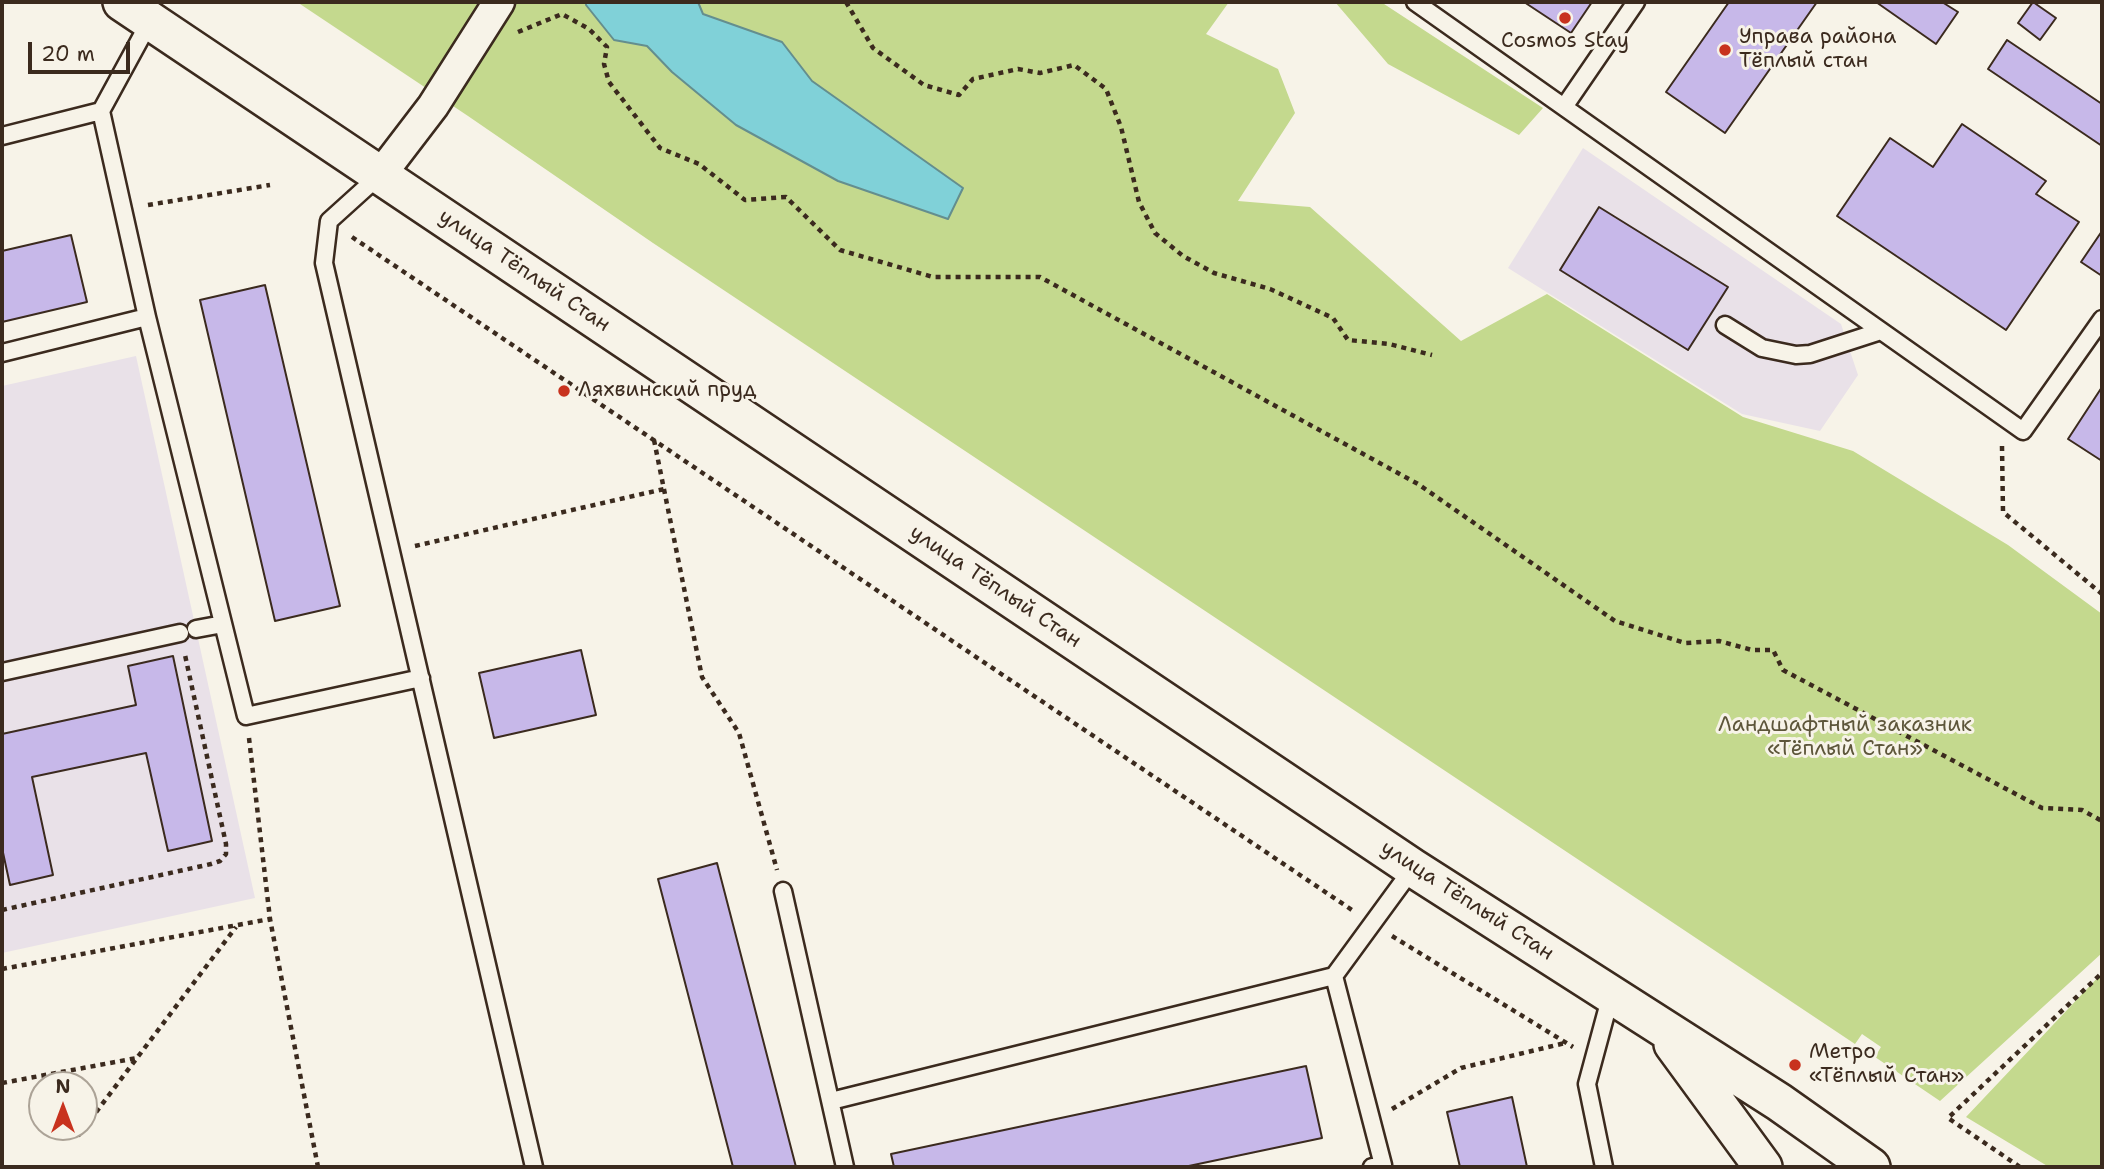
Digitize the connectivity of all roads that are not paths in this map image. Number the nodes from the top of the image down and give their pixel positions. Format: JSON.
{"nodes":[{"id":1,"x":499,"y":2,"type":"edge"},
{"id":2,"x":1415,"y":2,"type":"edge"},
{"id":3,"x":1636,"y":2,"type":"edge"},
{"id":4,"x":136,"y":11,"type":"edge"},
{"id":5,"x":1564,"y":107,"type":"junction"},
{"id":6,"x":101,"y":111,"type":"junction"},
{"id":7,"x":2,"y":136,"type":"edge"},
{"id":8,"x":381,"y":174,"type":"junction"},
{"id":9,"x":147,"y":317,"type":"junction"},
{"id":10,"x":2102,"y":319,"type":"edge"},
{"id":11,"x":1725,"y":325,"type":"dead end"},
{"id":12,"x":1881,"y":331,"type":"junction"},
{"id":13,"x":2,"y":353,"type":"edge"},
{"id":14,"x":223,"y":624,"type":"junction"},
{"id":15,"x":2,"y":672,"type":"edge"},
{"id":16,"x":421,"y":678,"type":"junction"},
{"id":17,"x":1413,"y":868,"type":"junction"},
{"id":18,"x":783,"y":891,"type":"road end"},
{"id":19,"x":1334,"y":976,"type":"junction"},
{"id":20,"x":1612,"y":993,"type":"junction"},
{"id":21,"x":1660,"y":1026,"type":"junction"},
{"id":22,"x":831,"y":1101,"type":"junction"},
{"id":23,"x":534,"y":1167,"type":"edge"},
{"id":24,"x":845,"y":1167,"type":"edge"},
{"id":25,"x":1372,"y":1167,"type":"edge"},
{"id":26,"x":1604,"y":1167,"type":"edge"},
{"id":27,"x":1763,"y":1167,"type":"edge"},
{"id":28,"x":1871,"y":1167,"type":"edge"}],
"edges":[{"from":1,"to":8,"type":"street"},
{"from":2,"to":5,"type":"lane"},
{"from":3,"to":5,"type":"lane"},
{"from":4,"to":6,"type":"lane"},
{"from":4,"to":8,"type":"street","name":"улица Тёплый Стан"},
{"from":5,"to":12,"type":"lane"},
{"from":6,"to":7,"type":"lane"},
{"from":6,"to":9,"type":"lane"},
{"from":8,"to":16,"type":"lane"},
{"from":8,"to":17,"type":"street","name":"улица Тёплый Стан"},
{"from":9,"to":13,"type":"lane"},
{"from":9,"to":14,"type":"lane"},
{"from":10,"to":12,"type":"lane"},
{"from":11,"to":12,"type":"lane"},
{"from":14,"to":15,"type":"lane"},
{"from":14,"to":16,"type":"lane"},
{"from":16,"to":23,"type":"lane"},
{"from":17,"to":19,"type":"lane"},
{"from":17,"to":20,"type":"street","name":"улица Тёплый Стан"},
{"from":18,"to":22,"type":"lane"},
{"from":19,"to":22,"type":"lane"},
{"from":19,"to":25,"type":"lane"},
{"from":20,"to":21,"type":"street","name":"улица Тёплый Стан"},
{"from":20,"to":26,"type":"lane"},
{"from":21,"to":27,"type":"street"},
{"from":21,"to":28,"type":"street","name":"улица Тёплый Стан"},
{"from":22,"to":24,"type":"lane"}]}
